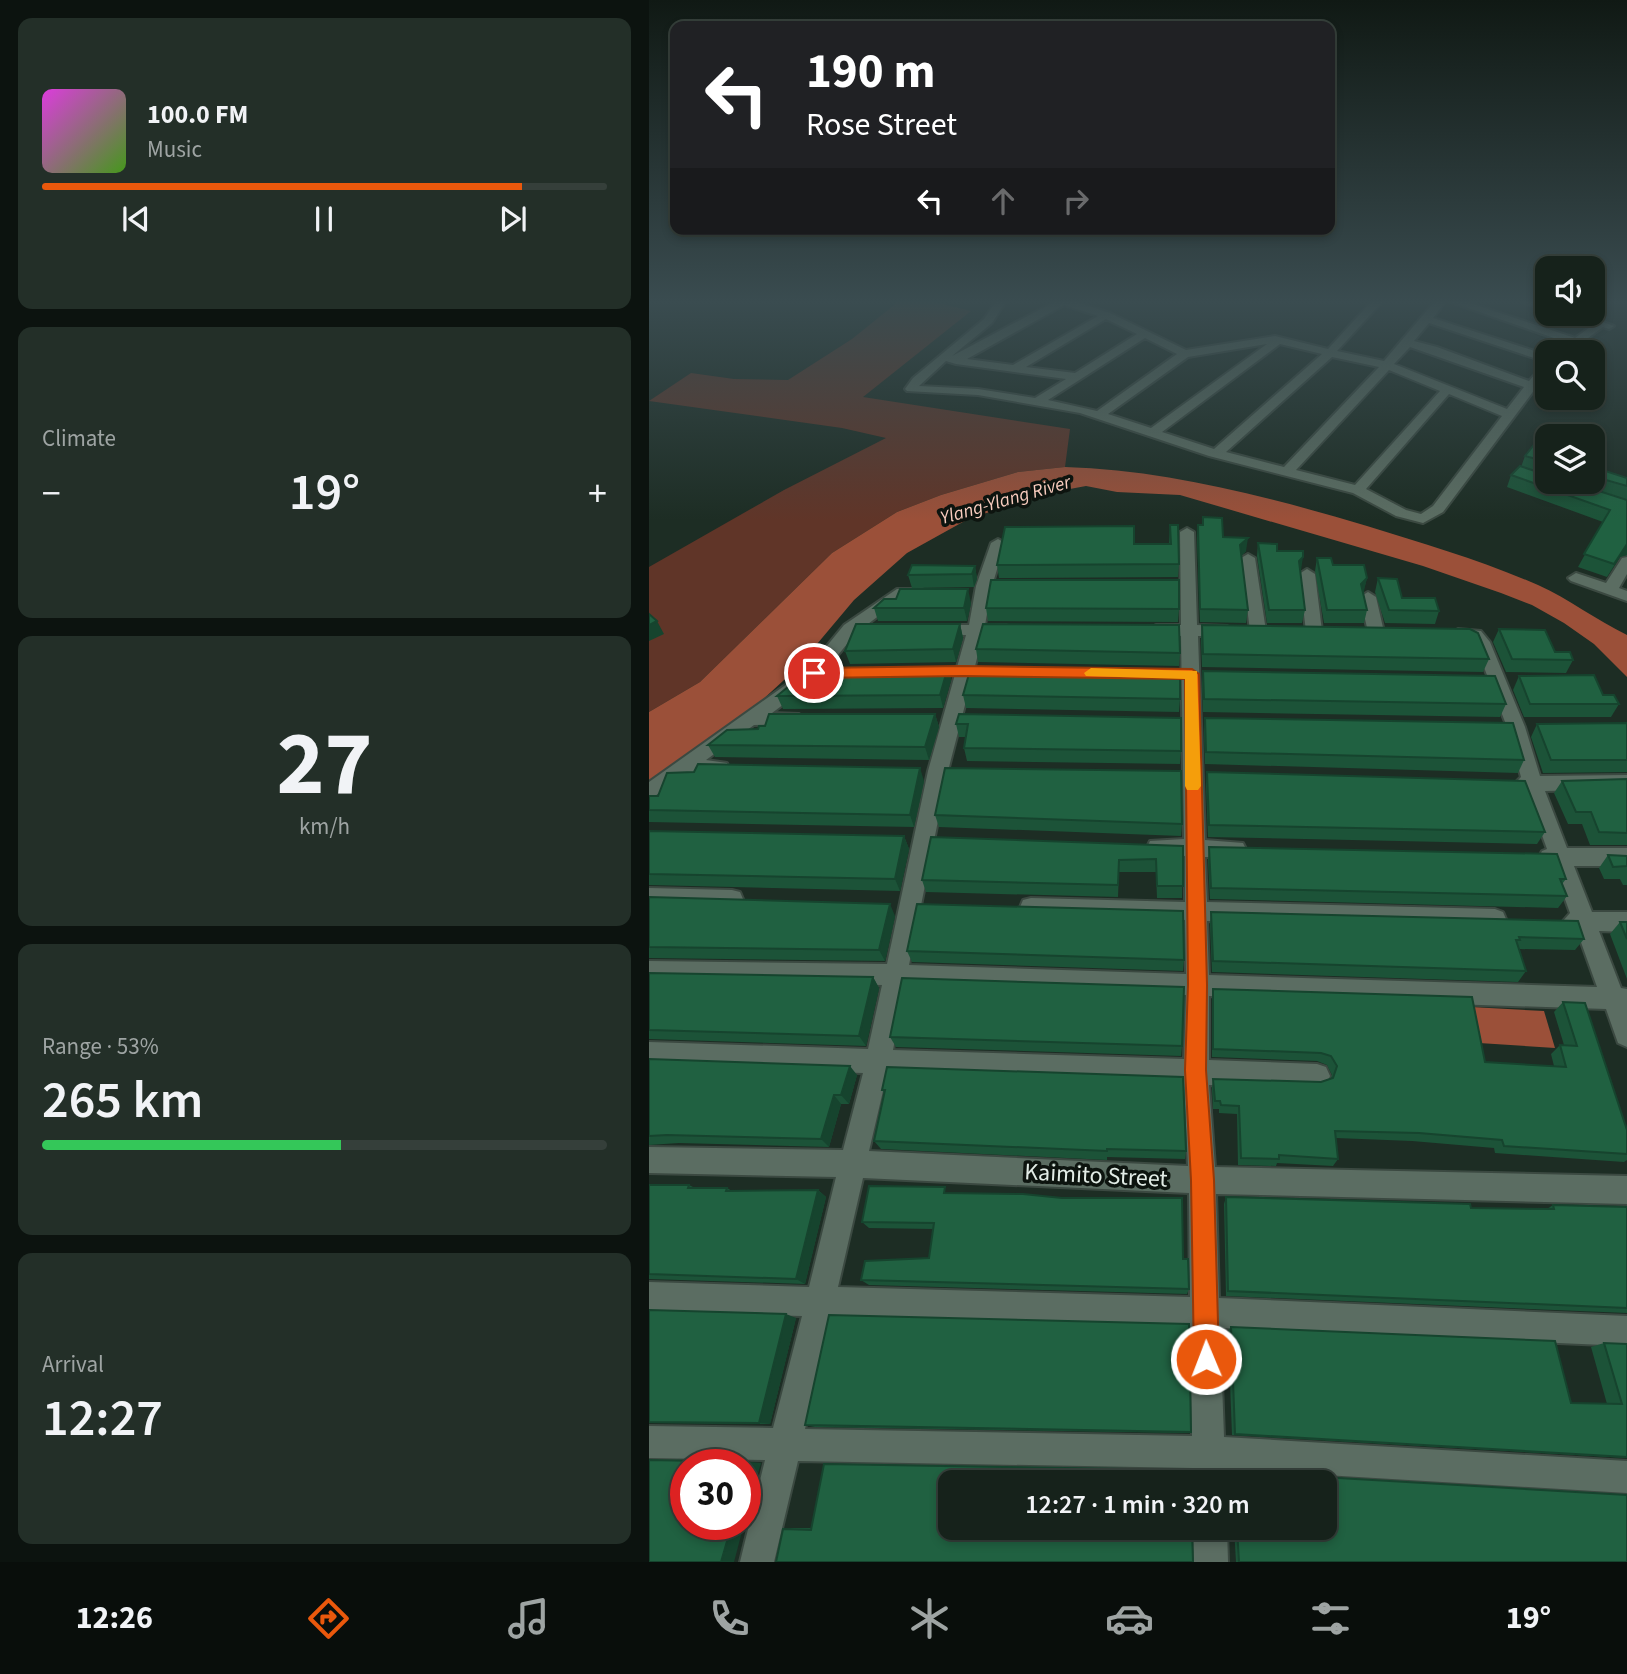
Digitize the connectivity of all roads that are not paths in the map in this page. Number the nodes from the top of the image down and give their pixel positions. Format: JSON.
{"nodes":[{"id":1,"x":927,"y":374,"type":"edge"},
{"id":2,"x":1057,"y":374,"type":"edge"},
{"id":3,"x":1084,"y":374,"type":"edge"},
{"id":4,"x":1157,"y":374,"type":"edge"},
{"id":5,"x":1232,"y":374,"type":"edge"},
{"id":6,"x":1306,"y":374,"type":"edge"},
{"id":7,"x":1379,"y":374,"type":"edge"},
{"id":8,"x":1408,"y":374,"type":"edge"},
{"id":9,"x":1499,"y":374,"type":"edge"},
{"id":10,"x":1079,"y":377,"type":"junction"},
{"id":11,"x":1535,"y":378,"type":"edge"},
{"id":12,"x":1529,"y":385,"type":"junction"},
{"id":13,"x":1447,"y":390,"type":"junction"},
{"id":14,"x":1037,"y":402,"type":"junction"},
{"id":15,"x":1508,"y":414,"type":"junction"},
{"id":16,"x":1099,"y":415,"type":"junction"},
{"id":17,"x":1153,"y":433,"type":"junction"},
{"id":18,"x":1217,"y":453,"type":"junction"},
{"id":19,"x":1289,"y":470,"type":"junction"},
{"id":20,"x":1358,"y":490,"type":"junction"},
{"id":21,"x":1187,"y":532,"type":"dead end"},
{"id":22,"x":998,"y":543,"type":"dead end"},
{"id":23,"x":1248,"y":558,"type":"dead end"},
{"id":24,"x":1627,"y":561,"type":"edge"},
{"id":25,"x":1307,"y":574,"type":"dead end"},
{"id":26,"x":1576,"y":578,"type":"dead end"},
{"id":27,"x":988,"y":589,"type":"junction"},
{"id":28,"x":1610,"y":589,"type":"junction"},
{"id":29,"x":937,"y":594,"type":"edge"},
{"id":30,"x":963,"y":594,"type":"edge"},
{"id":31,"x":1627,"y":596,"type":"edge"},
{"id":32,"x":1368,"y":597,"type":"dead end"},
{"id":33,"x":1443,"y":628,"type":"edge"},
{"id":34,"x":850,"y":629,"type":"junction"},
{"id":35,"x":878,"y":629,"type":"edge"},
{"id":36,"x":920,"y":630,"type":"edge"},
{"id":37,"x":976,"y":631,"type":"junction"},
{"id":38,"x":1029,"y":631,"type":"edge"},
{"id":39,"x":1135,"y":631,"type":"edge"},
{"id":40,"x":1189,"y":631,"type":"junction"},
{"id":41,"x":1258,"y":631,"type":"junction"},
{"id":42,"x":1376,"y":632,"type":"edge"},
{"id":43,"x":814,"y":673,"type":"junction"},
{"id":44,"x":841,"y":673,"type":"edge"},
{"id":45,"x":747,"y":719,"type":"junction"},
{"id":46,"x":816,"y":719,"type":"edge"},
{"id":47,"x":683,"y":767,"type":"junction"},
{"id":48,"x":737,"y":768,"type":"edge"},
{"id":49,"x":1627,"y":782,"type":"edge"},
{"id":50,"x":1506,"y":783,"type":"edge"},
{"id":51,"x":1533,"y":784,"type":"junction"},
{"id":52,"x":649,"y":792,"type":"edge"},
{"id":53,"x":898,"y":837,"type":"edge"},
{"id":54,"x":933,"y":838,"type":"junction"},
{"id":55,"x":1141,"y":846,"type":"edge"},
{"id":56,"x":1194,"y":848,"type":"junction"},
{"id":57,"x":1262,"y":850,"type":"edge"},
{"id":58,"x":1535,"y":856,"type":"edge"},
{"id":59,"x":1562,"y":857,"type":"junction"},
{"id":60,"x":1627,"y":857,"type":"edge"},
{"id":61,"x":649,"y":897,"type":"edge"},
{"id":62,"x":759,"y":900,"type":"edge"},
{"id":63,"x":883,"y":904,"type":"edge"},
{"id":64,"x":910,"y":905,"type":"junction"},
{"id":65,"x":937,"y":905,"type":"edge"},
{"id":66,"x":1005,"y":907,"type":"edge"},
{"id":67,"x":1196,"y":910,"type":"junction"},
{"id":68,"x":1514,"y":920,"type":"edge"},
{"id":69,"x":1556,"y":921,"type":"edge"},
{"id":70,"x":1583,"y":922,"type":"junction"},
{"id":71,"x":1627,"y":922,"type":"edge"},
{"id":72,"x":649,"y":971,"type":"edge"},
{"id":73,"x":897,"y":975,"type":"junction"},
{"id":74,"x":1198,"y":985,"type":"junction"},
{"id":75,"x":1620,"y":999,"type":"edge"},
{"id":76,"x":1627,"y":1035,"type":"edge"},
{"id":77,"x":649,"y":1054,"type":"edge"},
{"id":78,"x":878,"y":1061,"type":"junction"},
{"id":79,"x":1196,"y":1070,"type":"junction"},
{"id":80,"x":1317,"y":1076,"type":"dead end"},
{"id":81,"x":649,"y":1160,"type":"edge"},
{"id":82,"x":852,"y":1164,"type":"junction"},
{"id":83,"x":1202,"y":1180,"type":"junction"},
{"id":84,"x":1627,"y":1190,"type":"edge"},
{"id":85,"x":649,"y":1297,"type":"edge"},
{"id":86,"x":819,"y":1303,"type":"junction"},
{"id":87,"x":1205,"y":1312,"type":"junction"},
{"id":88,"x":1627,"y":1331,"type":"edge"},
{"id":89,"x":649,"y":1442,"type":"edge"},
{"id":90,"x":785,"y":1443,"type":"junction"},
{"id":91,"x":1209,"y":1467,"type":"edge"},
{"id":92,"x":1627,"y":1477,"type":"edge"},
{"id":93,"x":1210,"y":1540,"type":"edge"},
{"id":94,"x":757,"y":1562,"type":"edge"},
{"id":95,"x":1211,"y":1562,"type":"edge"}],
"edges":[{"from":1,"to":14,"type":"street"},
{"from":2,"to":10,"type":"street"},
{"from":3,"to":10,"type":"street"},
{"from":4,"to":16,"type":"street"},
{"from":5,"to":17,"type":"street"},
{"from":6,"to":18,"type":"street"},
{"from":7,"to":19,"type":"street"},
{"from":8,"to":13,"type":"street"},
{"from":9,"to":12,"type":"street"},
{"from":10,"to":14,"type":"street"},
{"from":11,"to":12,"type":"street"},
{"from":12,"to":15,"type":"street"},
{"from":13,"to":15,"type":"street"},
{"from":13,"to":20,"type":"street"},
{"from":14,"to":16,"type":"street"},
{"from":15,"to":20,"type":"street"},
{"from":16,"to":17,"type":"street"},
{"from":17,"to":18,"type":"street"},
{"from":18,"to":19,"type":"street"},
{"from":19,"to":20,"type":"street"},
{"from":21,"to":40,"type":"street"},
{"from":22,"to":27,"type":"street"},
{"from":23,"to":41,"type":"street"},
{"from":24,"to":28,"type":"street"},
{"from":25,"to":41,"type":"street"},
{"from":26,"to":28,"type":"street"},
{"from":27,"to":30,"type":"street"},
{"from":27,"to":37,"type":"street"},
{"from":28,"to":31,"type":"street"},
{"from":29,"to":34,"type":"street"},
{"from":32,"to":42,"type":"street"},
{"from":33,"to":51,"type":"street"},
{"from":34,"to":35,"type":"street"},
{"from":34,"to":43,"type":"street"},
{"from":36,"to":37,"type":"street"},
{"from":37,"to":38,"type":"street"},
{"from":37,"to":54,"type":"street"},
{"from":39,"to":40,"type":"street"},
{"from":40,"to":41,"type":"street"},
{"from":40,"to":56,"type":"street"},
{"from":43,"to":44,"type":"street"},
{"from":43,"to":45,"type":"street"},
{"from":45,"to":46,"type":"street"},
{"from":45,"to":47,"type":"street"},
{"from":47,"to":48,"type":"street"},
{"from":47,"to":52,"type":"street"},
{"from":49,"to":51,"type":"street"},
{"from":50,"to":51,"type":"street"},
{"from":51,"to":59,"type":"street"},
{"from":53,"to":54,"type":"street"},
{"from":54,"to":64,"type":"street"},
{"from":55,"to":56,"type":"street"},
{"from":56,"to":57,"type":"street"},
{"from":56,"to":67,"type":"street"},
{"from":58,"to":59,"type":"street"},
{"from":59,"to":60,"type":"street"},
{"from":59,"to":70,"type":"street"},
{"from":61,"to":62,"type":"street"},
{"from":63,"to":64,"type":"street"},
{"from":64,"to":65,"type":"street"},
{"from":64,"to":73,"type":"street"},
{"from":66,"to":67,"type":"street"},
{"from":67,"to":68,"type":"street"},
{"from":67,"to":74,"type":"street"},
{"from":69,"to":70,"type":"street"},
{"from":70,"to":71,"type":"street"},
{"from":70,"to":75,"type":"street"},
{"from":72,"to":73,"type":"street"},
{"from":73,"to":74,"type":"street"},
{"from":73,"to":78,"type":"street"},
{"from":74,"to":75,"type":"street"},
{"from":74,"to":79,"type":"street"},
{"from":75,"to":76,"type":"street"},
{"from":77,"to":78,"type":"street"},
{"from":78,"to":79,"type":"street"},
{"from":78,"to":82,"type":"street"},
{"from":79,"to":80,"type":"street"},
{"from":79,"to":83,"type":"street"},
{"from":81,"to":82,"type":"street","name":"Kaimito Street"},
{"from":82,"to":83,"type":"street","name":"Kaimito Street"},
{"from":82,"to":86,"type":"street"},
{"from":83,"to":84,"type":"street","name":"Kaimito Street"},
{"from":83,"to":87,"type":"street"},
{"from":85,"to":86,"type":"street"},
{"from":86,"to":87,"type":"street"},
{"from":86,"to":90,"type":"street"},
{"from":87,"to":88,"type":"street"},
{"from":87,"to":91,"type":"street"},
{"from":89,"to":90,"type":"street"},
{"from":90,"to":91,"type":"street"},
{"from":90,"to":94,"type":"street"},
{"from":91,"to":92,"type":"street"},
{"from":93,"to":95,"type":"street"}]}
